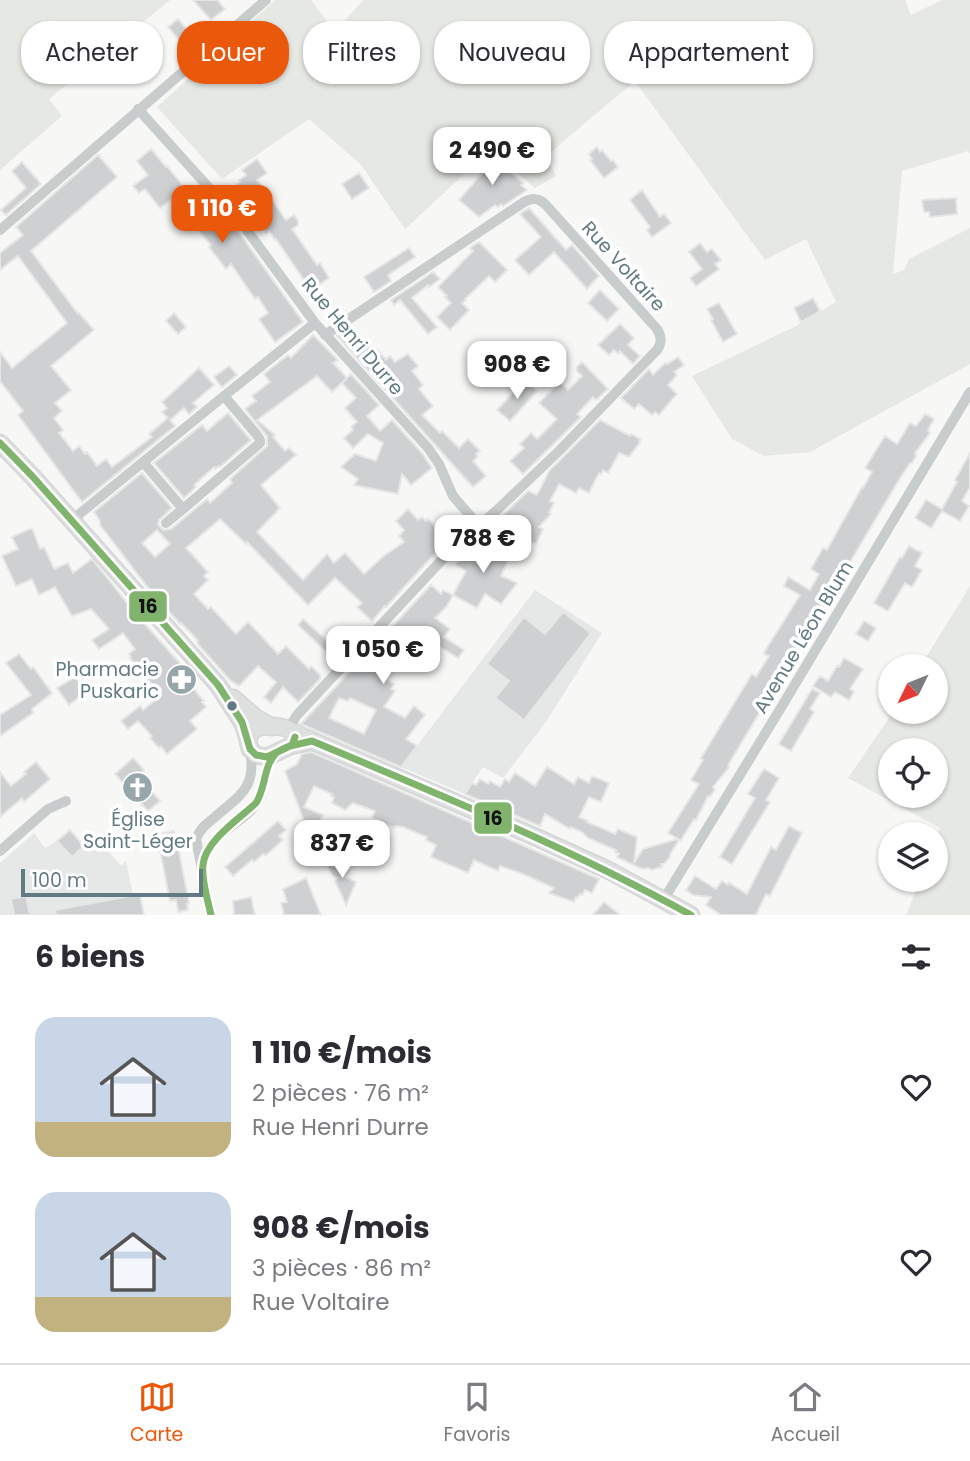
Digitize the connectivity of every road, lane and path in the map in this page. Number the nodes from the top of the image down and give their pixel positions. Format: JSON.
{"nodes":[{"id":1,"x":265,"y":0,"type":"edge"},
{"id":2,"x":138,"y":109,"type":"junction"},
{"id":3,"x":0,"y":230,"type":"edge"},
{"id":4,"x":315,"y":323,"type":"junction"},
{"id":5,"x":325,"y":335,"type":"junction"},
{"id":6,"x":970,"y":392,"type":"edge"},
{"id":7,"x":224,"y":396,"type":"junction"},
{"id":8,"x":0,"y":429,"type":"edge"},
{"id":9,"x":0,"y":443,"type":"edge"},
{"id":10,"x":143,"y":462,"type":"junction"},
{"id":11,"x":33,"y":477,"type":"junction"},
{"id":12,"x":183,"y":509,"type":"junction"},
{"id":13,"x":72,"y":520,"type":"junction"},
{"id":14,"x":166,"y":523,"type":"dead end"},
{"id":15,"x":479,"y":526,"type":"junction"},
{"id":16,"x":218,"y":685,"type":"junction"},
{"id":17,"x":272,"y":727,"type":"junction"},
{"id":18,"x":287,"y":739,"type":"junction"},
{"id":19,"x":249,"y":744,"type":"junction"},
{"id":20,"x":66,"y":801,"type":"dead end"},
{"id":21,"x":0,"y":851,"type":"edge"},
{"id":22,"x":202,"y":868,"type":"junction"},
{"id":23,"x":664,"y":899,"type":"junction"},
{"id":24,"x":211,"y":915,"type":"edge"},
{"id":25,"x":691,"y":915,"type":"edge"}],
"edges":[{"from":1,"to":2,"type":"street"},
{"from":2,"to":3,"type":"street"},
{"from":2,"to":4,"type":"street","name":"Rue Henri Durre"},
{"from":4,"to":5,"type":"street","name":"Rue Henri Durre"},
{"from":4,"to":7,"type":"street"},
{"from":5,"to":15,"type":"street","name":"Rue Henri Durre"},
{"from":5,"to":15,"type":"street","name":"Rue Voltaire"},
{"from":6,"to":23,"type":"street","name":"Avenue Léon Blum"},
{"from":7,"to":10,"type":"street"},
{"from":7,"to":12,"type":"street"},
{"from":8,"to":11,"type":"main road"},
{"from":9,"to":11,"type":"main road"},
{"from":10,"to":12,"type":"street"},
{"from":10,"to":13,"type":"street"},
{"from":11,"to":13,"type":"main road"},
{"from":12,"to":14,"type":"street"},
{"from":13,"to":16,"type":"main road"},
{"from":15,"to":18,"type":"street","name":"Rue Voltaire"},
{"from":16,"to":17,"type":"main road"},
{"from":16,"to":19,"type":"main road"},
{"from":17,"to":18,"type":"main road"},
{"from":17,"to":19,"type":"main road"},
{"from":18,"to":19,"type":"main road"},
{"from":18,"to":22,"type":"street","name":"Rue Voltaire"},
{"from":18,"to":23,"type":"main road"},
{"from":19,"to":22,"type":"street"},
{"from":20,"to":21,"type":"street"},
{"from":22,"to":24,"type":"street"},
{"from":23,"to":25,"type":"main road"}]}
